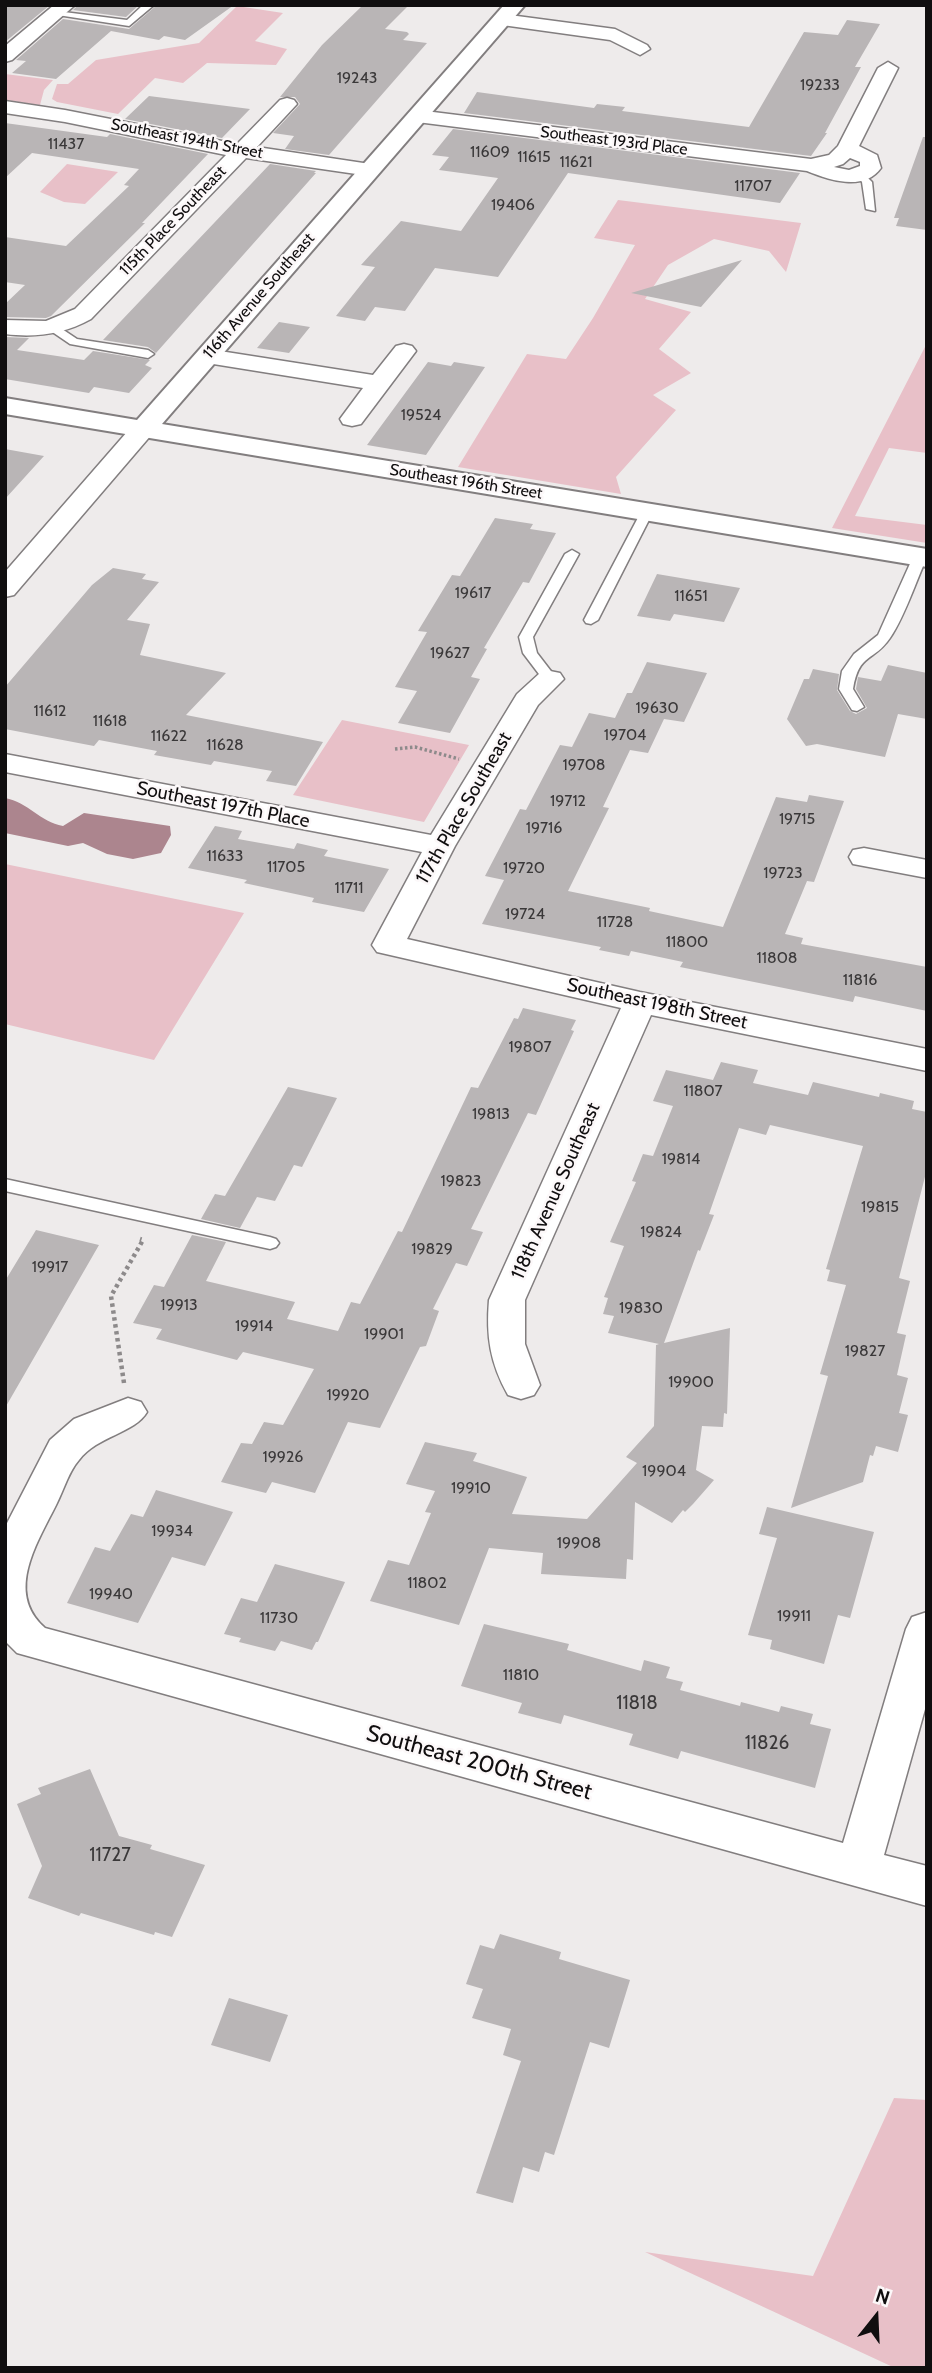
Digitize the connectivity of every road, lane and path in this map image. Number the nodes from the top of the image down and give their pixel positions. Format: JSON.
{"nodes":[{"id":1,"x":149,"y":5,"type":"edge"},
{"id":2,"x":61,"y":10,"type":"edge"},
{"id":3,"x":508,"y":13,"type":"edge"},
{"id":4,"x":640,"y":49,"type":"dead end"},
{"id":5,"x":5,"y":56,"type":"edge"},
{"id":6,"x":888,"y":68,"type":"dead end"},
{"id":7,"x":287,"y":104,"type":"dead end"},
{"id":8,"x":5,"y":107,"type":"edge"},
{"id":9,"x":417,"y":116,"type":"junction"},
{"id":10,"x":242,"y":151,"type":"junction"},
{"id":11,"x":841,"y":154,"type":"junction"},
{"id":12,"x":811,"y":165,"type":"junction"},
{"id":13,"x":370,"y":170,"type":"junction"},
{"id":14,"x":861,"y":174,"type":"junction"},
{"id":15,"x":872,"y":209,"type":"dead end"},
{"id":16,"x":5,"y":327,"type":"edge"},
{"id":17,"x":52,"y":327,"type":"junction"},
{"id":18,"x":404,"y":351,"type":"dead end"},
{"id":19,"x":148,"y":354,"type":"dead end"},
{"id":20,"x":207,"y":356,"type":"junction"},
{"id":21,"x":379,"y":383,"type":"junction"},
{"id":22,"x":5,"y":407,"type":"edge"},
{"id":23,"x":352,"y":419,"type":"dead end"},
{"id":24,"x":143,"y":429,"type":"junction"},
{"id":25,"x":647,"y":512,"type":"junction"},
{"id":26,"x":572,"y":554,"type":"dead end"},
{"id":27,"x":923,"y":558,"type":"edge"},
{"id":28,"x":5,"y":589,"type":"edge"},
{"id":29,"x":591,"y":620,"type":"dead end"},
{"id":30,"x":550,"y":679,"type":"joint"},
{"id":31,"x":857,"y":707,"type":"dead end"},
{"id":32,"x":395,"y":749,"type":"dead end"},
{"id":33,"x":5,"y":763,"type":"edge"},
{"id":34,"x":489,"y":763,"type":"junction"},
{"id":35,"x":440,"y":846,"type":"junction"},
{"id":36,"x":864,"y":857,"type":"dead end"},
{"id":37,"x":927,"y":869,"type":"edge"},
{"id":38,"x":388,"y":945,"type":"joint"},
{"id":39,"x":640,"y":1002,"type":"junction"},
{"id":40,"x":927,"y":1060,"type":"edge"},
{"id":41,"x":5,"y":1185,"type":"edge"},
{"id":42,"x":130,"y":1237,"type":"dead end"},
{"id":43,"x":270,"y":1243,"type":"dead end"},
{"id":44,"x":521,"y":1385,"type":"dead end"},
{"id":45,"x":128,"y":1412,"type":"joint"},
{"id":46,"x":5,"y":1592,"type":"edge"},
{"id":47,"x":5,"y":1598,"type":"edge"},
{"id":48,"x":927,"y":1629,"type":"edge"},
{"id":49,"x":858,"y":1867,"type":"junction"},
{"id":50,"x":927,"y":1886,"type":"edge"}],
"edges":[{"from":1,"to":2,"type":"lane"},
{"from":2,"to":5,"type":"street"},
{"from":3,"to":4,"type":"street"},
{"from":3,"to":9,"type":"street","name":"116th Avenue Southeast"},
{"from":6,"to":11,"type":"street"},
{"from":7,"to":10,"type":"street","name":"115th Place Southeast"},
{"from":8,"to":10,"type":"street","name":"Southeast 194th Street"},
{"from":9,"to":12,"type":"street","name":"Southeast 193rd Place"},
{"from":9,"to":13,"type":"street","name":"116th Avenue Southeast"},
{"from":10,"to":13,"type":"street","name":"Southeast 194th Street"},
{"from":10,"to":17,"type":"street","name":"115th Place Southeast"},
{"from":11,"to":12,"type":"street","name":"Southeast 193rd Place"},
{"from":11,"to":14,"type":"street"},
{"from":12,"to":14,"type":"street","name":"Southeast 193rd Place"},
{"from":13,"to":20,"type":"street","name":"116th Avenue Southeast"},
{"from":14,"to":15,"type":"lane"},
{"from":16,"to":17,"type":"street"},
{"from":17,"to":19,"type":"lane"},
{"from":18,"to":21,"type":"street"},
{"from":20,"to":21,"type":"street"},
{"from":20,"to":24,"type":"street","name":"116th Avenue Southeast"},
{"from":21,"to":23,"type":"street"},
{"from":22,"to":24,"type":"street","name":"Southeast 196th Street"},
{"from":24,"to":25,"type":"street","name":"Southeast 196th Street"},
{"from":24,"to":28,"type":"street","name":"116th Avenue Southeast"},
{"from":25,"to":27,"type":"street","name":"Southeast 196th Street"},
{"from":25,"to":29,"type":"lane"},
{"from":26,"to":30,"type":"lane"},
{"from":27,"to":31,"type":"lane"},
{"from":30,"to":34,"type":"street","name":"117th Place Southeast"},
{"from":32,"to":34,"type":"path"},
{"from":33,"to":35,"type":"street","name":"Southeast 197th Place"},
{"from":34,"to":35,"type":"street","name":"117th Place Southeast"},
{"from":35,"to":38,"type":"street","name":"117th Place Southeast"},
{"from":36,"to":37,"type":"street"},
{"from":38,"to":39,"type":"street","name":"Southeast 198th Street"},
{"from":39,"to":40,"type":"street","name":"Southeast 198th Street"},
{"from":39,"to":44,"type":"street","name":"118th Avenue Southeast"},
{"from":41,"to":43,"type":"lane"},
{"from":42,"to":45,"type":"path"},
{"from":45,"to":46,"type":"street"},
{"from":47,"to":49,"type":"street","name":"Southeast 200th Street"},
{"from":48,"to":49,"type":"street"},
{"from":49,"to":50,"type":"street","name":"Southeast 200th Street"}]}
